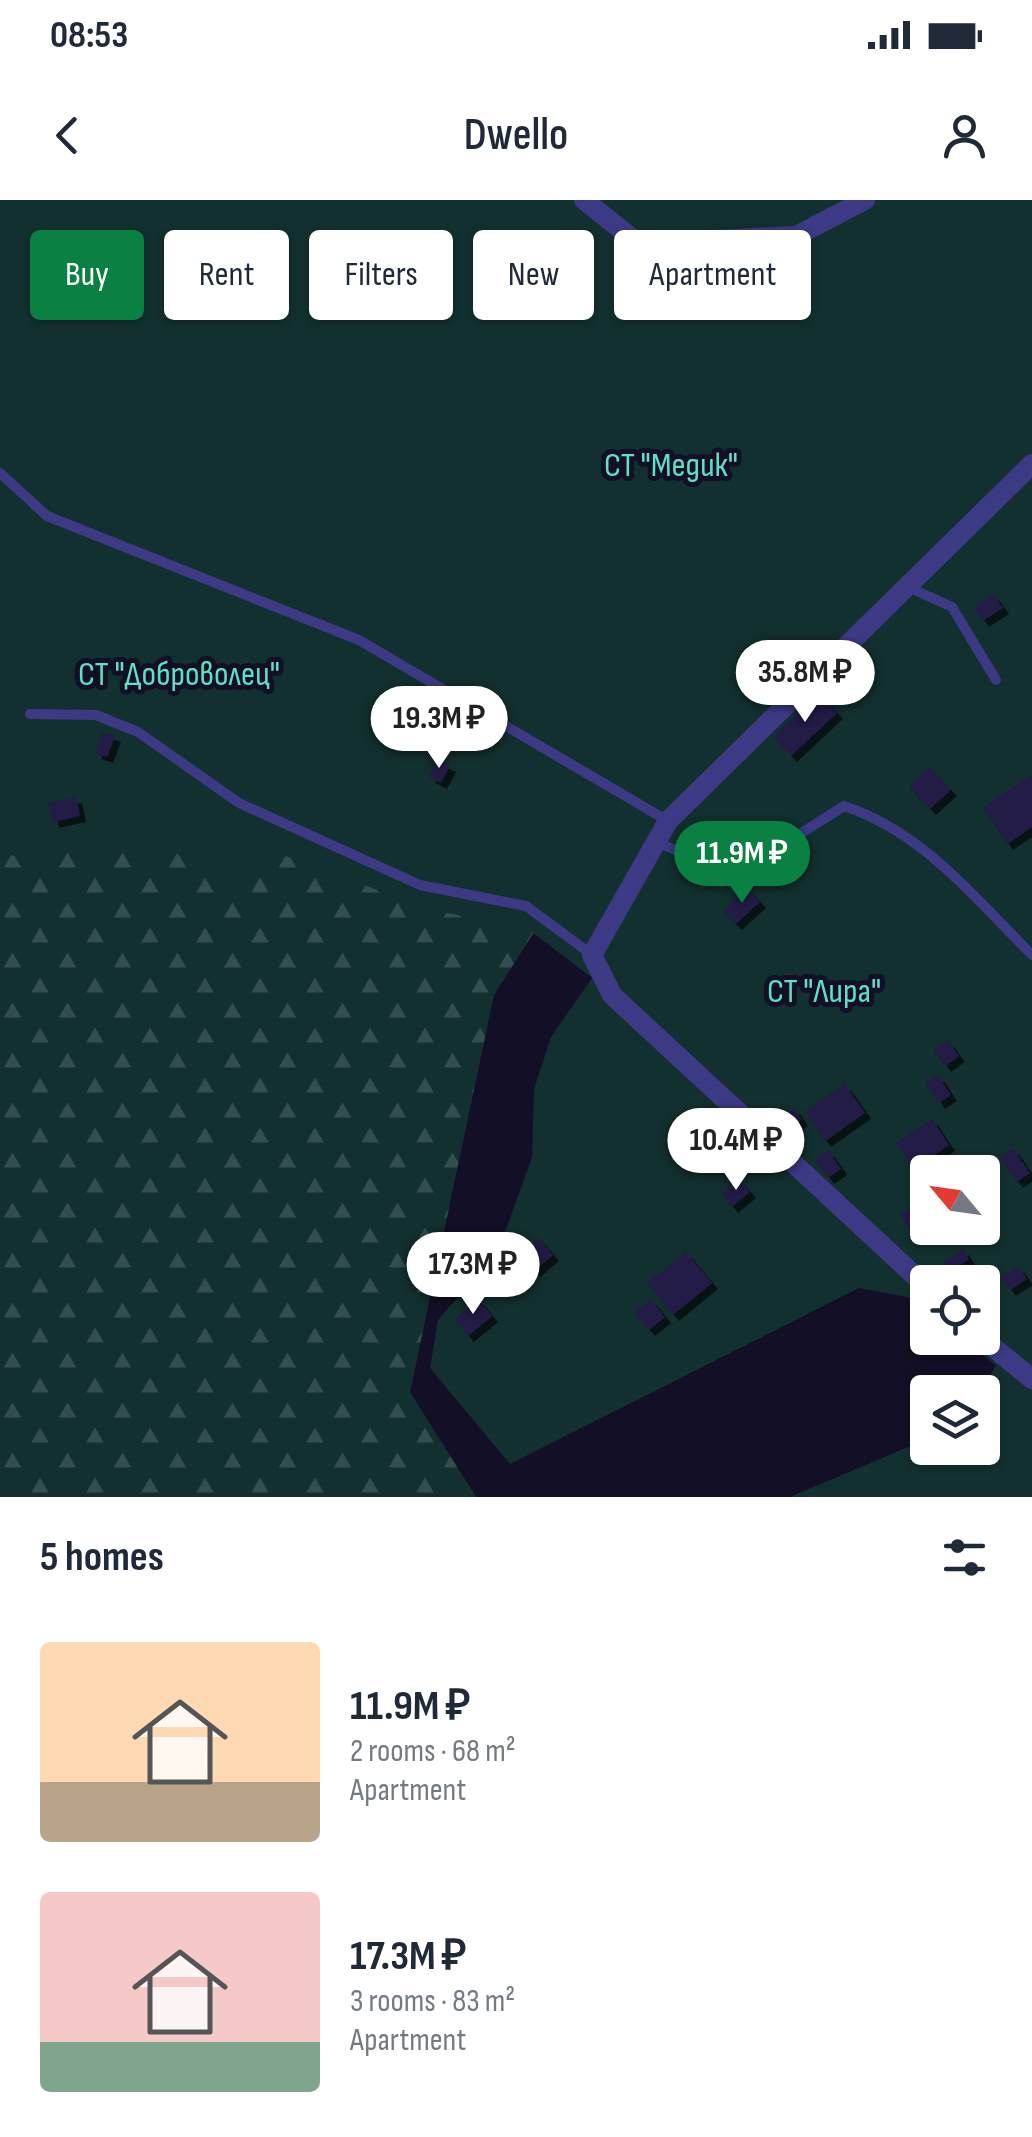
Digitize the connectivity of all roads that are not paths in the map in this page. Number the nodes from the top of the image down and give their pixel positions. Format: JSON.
{"nodes":[{"id":1,"x":584,"y":200,"type":"edge"},
{"id":2,"x":865,"y":200,"type":"edge"},
{"id":3,"x":1032,"y":464,"type":"edge"},
{"id":4,"x":0,"y":473,"type":"edge"},
{"id":5,"x":907,"y":587,"type":"junction"},
{"id":6,"x":996,"y":680,"type":"dead end"},
{"id":7,"x":30,"y":714,"type":"dead end"},
{"id":8,"x":668,"y":821,"type":"junction"},
{"id":9,"x":656,"y":842,"type":"junction"},
{"id":10,"x":592,"y":955,"type":"junction"},
{"id":11,"x":1032,"y":955,"type":"edge"},
{"id":12,"x":910,"y":1271,"type":"edge"},
{"id":13,"x":1000,"y":1352,"type":"edge"},
{"id":14,"x":1032,"y":1378,"type":"edge"}],
"edges":[{"from":1,"to":2,"type":"street"},
{"from":3,"to":5,"type":"street"},
{"from":4,"to":8,"type":"lane"},
{"from":5,"to":6,"type":"lane"},
{"from":5,"to":8,"type":"street"},
{"from":7,"to":10,"type":"lane"},
{"from":8,"to":9,"type":"street"},
{"from":9,"to":10,"type":"street"},
{"from":9,"to":11,"type":"lane"},
{"from":10,"to":12,"type":"street"},
{"from":13,"to":14,"type":"street"}]}
